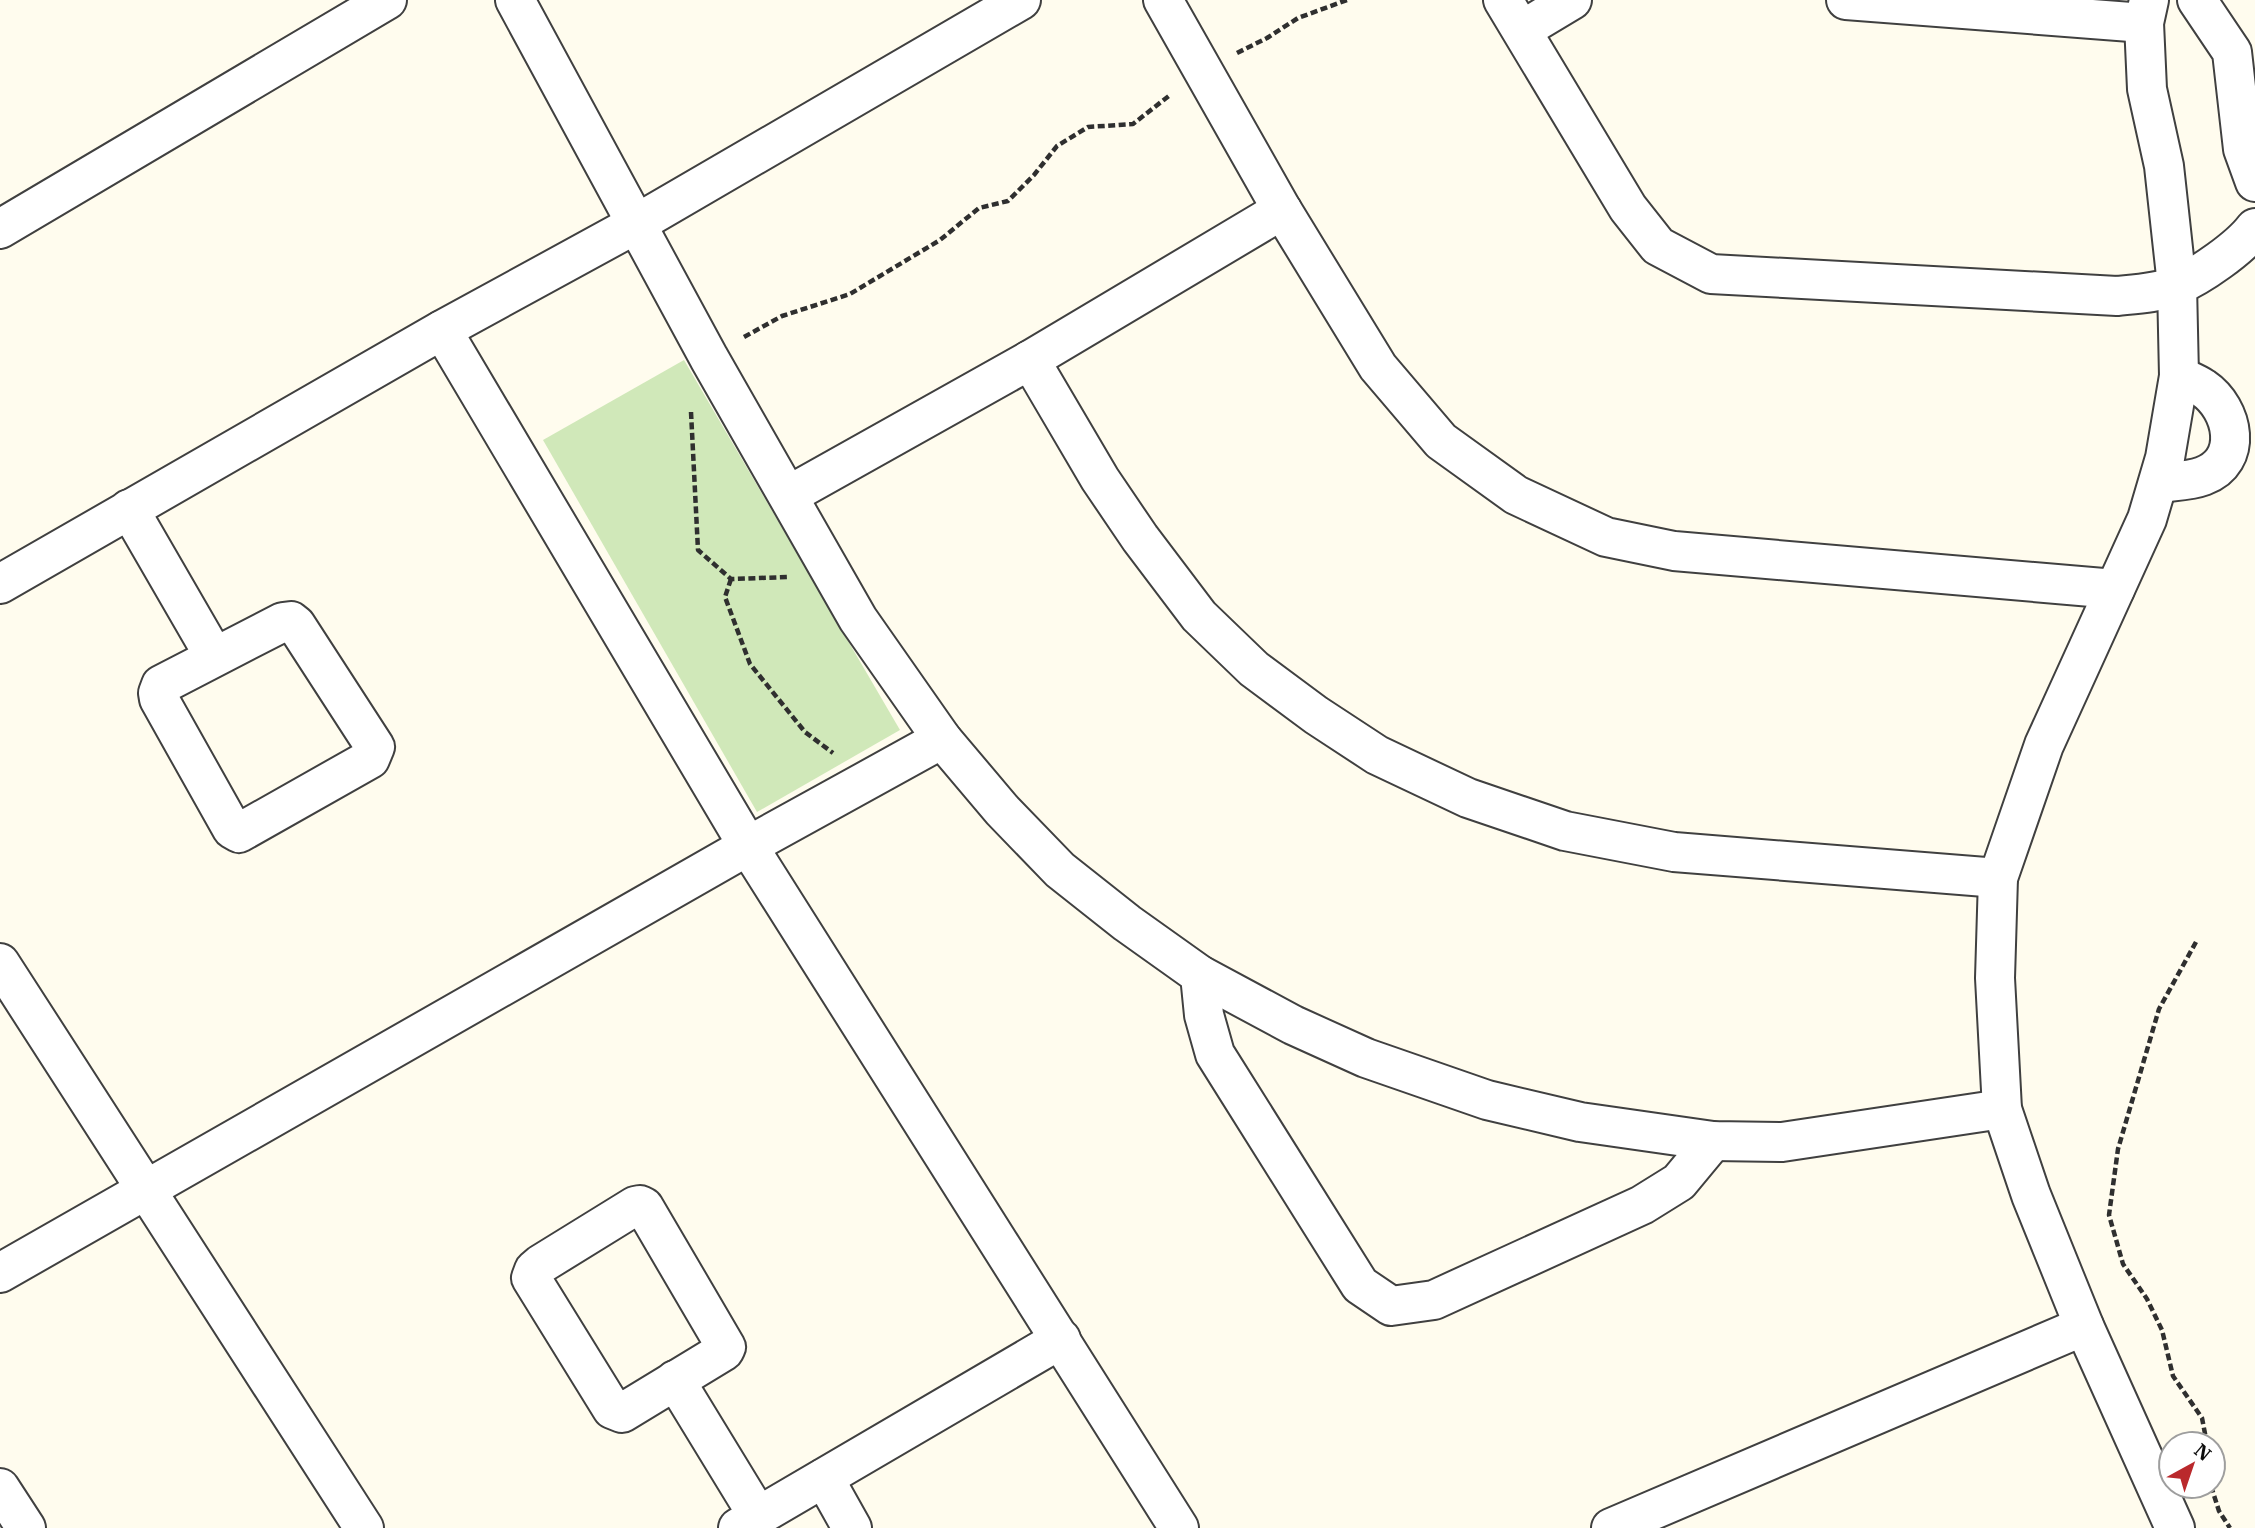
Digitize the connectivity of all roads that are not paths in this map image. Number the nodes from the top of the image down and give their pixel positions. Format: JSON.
{"nodes":[{"id":1,"x":387,"y":0,"type":"edge"},
{"id":2,"x":514,"y":0,"type":"edge"},
{"id":3,"x":1021,"y":0,"type":"edge"},
{"id":4,"x":1163,"y":0,"type":"edge"},
{"id":5,"x":1572,"y":0,"type":"edge"},
{"id":6,"x":1846,"y":0,"type":"edge"},
{"id":7,"x":2197,"y":0,"type":"edge"},
{"id":8,"x":2147,"y":12,"type":"edge"},
{"id":9,"x":1512,"y":15,"type":"edge"},
{"id":10,"x":2255,"y":182,"type":"edge"},
{"id":11,"x":1282,"y":209,"type":"junction"},
{"id":12,"x":636,"y":224,"type":"junction"},
{"id":13,"x":2255,"y":228,"type":"edge"},
{"id":14,"x":0,"y":229,"type":"edge"},
{"id":15,"x":2177,"y":285,"type":"junction"},
{"id":16,"x":442,"y":330,"type":"junction"},
{"id":17,"x":1030,"y":360,"type":"junction"},
{"id":18,"x":2179,"y":376,"type":"junction"},
{"id":19,"x":2159,"y":483,"type":"junction"},
{"id":20,"x":789,"y":495,"type":"junction"},
{"id":21,"x":129,"y":509,"type":"junction"},
{"id":22,"x":0,"y":584,"type":"edge"},
{"id":23,"x":2115,"y":589,"type":"junction"},
{"id":24,"x":214,"y":656,"type":"junction"},
{"id":25,"x":942,"y":739,"type":"junction"},
{"id":26,"x":748,"y":846,"type":"junction"},
{"id":27,"x":1998,"y":878,"type":"junction"},
{"id":28,"x":0,"y":963,"type":"edge"},
{"id":29,"x":1200,"y":975,"type":"junction"},
{"id":30,"x":2002,"y":1109,"type":"junction"},
{"id":31,"x":1713,"y":1141,"type":"junction"},
{"id":32,"x":145,"y":1191,"type":"junction"},
{"id":33,"x":0,"y":1273,"type":"edge"},
{"id":34,"x":2084,"y":1326,"type":"junction"},
{"id":35,"x":1061,"y":1339,"type":"junction"},
{"id":36,"x":676,"y":1380,"type":"junction"},
{"id":37,"x":824,"y":1478,"type":"junction"},
{"id":38,"x":0,"y":1488,"type":"edge"},
{"id":39,"x":748,"y":1522,"type":"edge"},
{"id":40,"x":26,"y":1528,"type":"edge"},
{"id":41,"x":364,"y":1528,"type":"edge"},
{"id":42,"x":852,"y":1528,"type":"edge"},
{"id":43,"x":1179,"y":1528,"type":"edge"},
{"id":44,"x":1611,"y":1528,"type":"edge"},
{"id":45,"x":2175,"y":1528,"type":"edge"}],
"edges":[{"from":1,"to":14,"type":"street"},
{"from":2,"to":12,"type":"street"},
{"from":3,"to":12,"type":"street"},
{"from":4,"to":11,"type":"street"},
{"from":5,"to":9,"type":"street"},
{"from":6,"to":8,"type":"street"},
{"from":7,"to":10,"type":"street"},
{"from":8,"to":15,"type":"street"},
{"from":9,"to":15,"type":"street"},
{"from":11,"to":17,"type":"street"},
{"from":11,"to":23,"type":"street"},
{"from":12,"to":16,"type":"street"},
{"from":12,"to":20,"type":"street"},
{"from":13,"to":15,"type":"street"},
{"from":15,"to":18,"type":"street"},
{"from":16,"to":21,"type":"street"},
{"from":16,"to":26,"type":"street"},
{"from":17,"to":20,"type":"street"},
{"from":17,"to":27,"type":"street"},
{"from":18,"to":19,"type":"street"},
{"from":18,"to":19,"type":"street"},
{"from":19,"to":23,"type":"street"},
{"from":20,"to":25,"type":"street"},
{"from":21,"to":22,"type":"street"},
{"from":21,"to":24,"type":"street"},
{"from":23,"to":27,"type":"street"},
{"from":24,"to":24,"type":"street"},
{"from":25,"to":26,"type":"street"},
{"from":25,"to":29,"type":"street"},
{"from":26,"to":32,"type":"street"},
{"from":26,"to":35,"type":"street"},
{"from":27,"to":30,"type":"street"},
{"from":28,"to":32,"type":"street"},
{"from":29,"to":31,"type":"street"},
{"from":29,"to":31,"type":"street"},
{"from":30,"to":31,"type":"street"},
{"from":30,"to":34,"type":"street"},
{"from":32,"to":33,"type":"street"},
{"from":32,"to":41,"type":"street"},
{"from":34,"to":44,"type":"street"},
{"from":34,"to":45,"type":"street"},
{"from":35,"to":37,"type":"street"},
{"from":35,"to":43,"type":"street"},
{"from":36,"to":36,"type":"street"},
{"from":36,"to":39,"type":"street"},
{"from":37,"to":39,"type":"street"},
{"from":37,"to":42,"type":"street"},
{"from":38,"to":40,"type":"street"}]}
